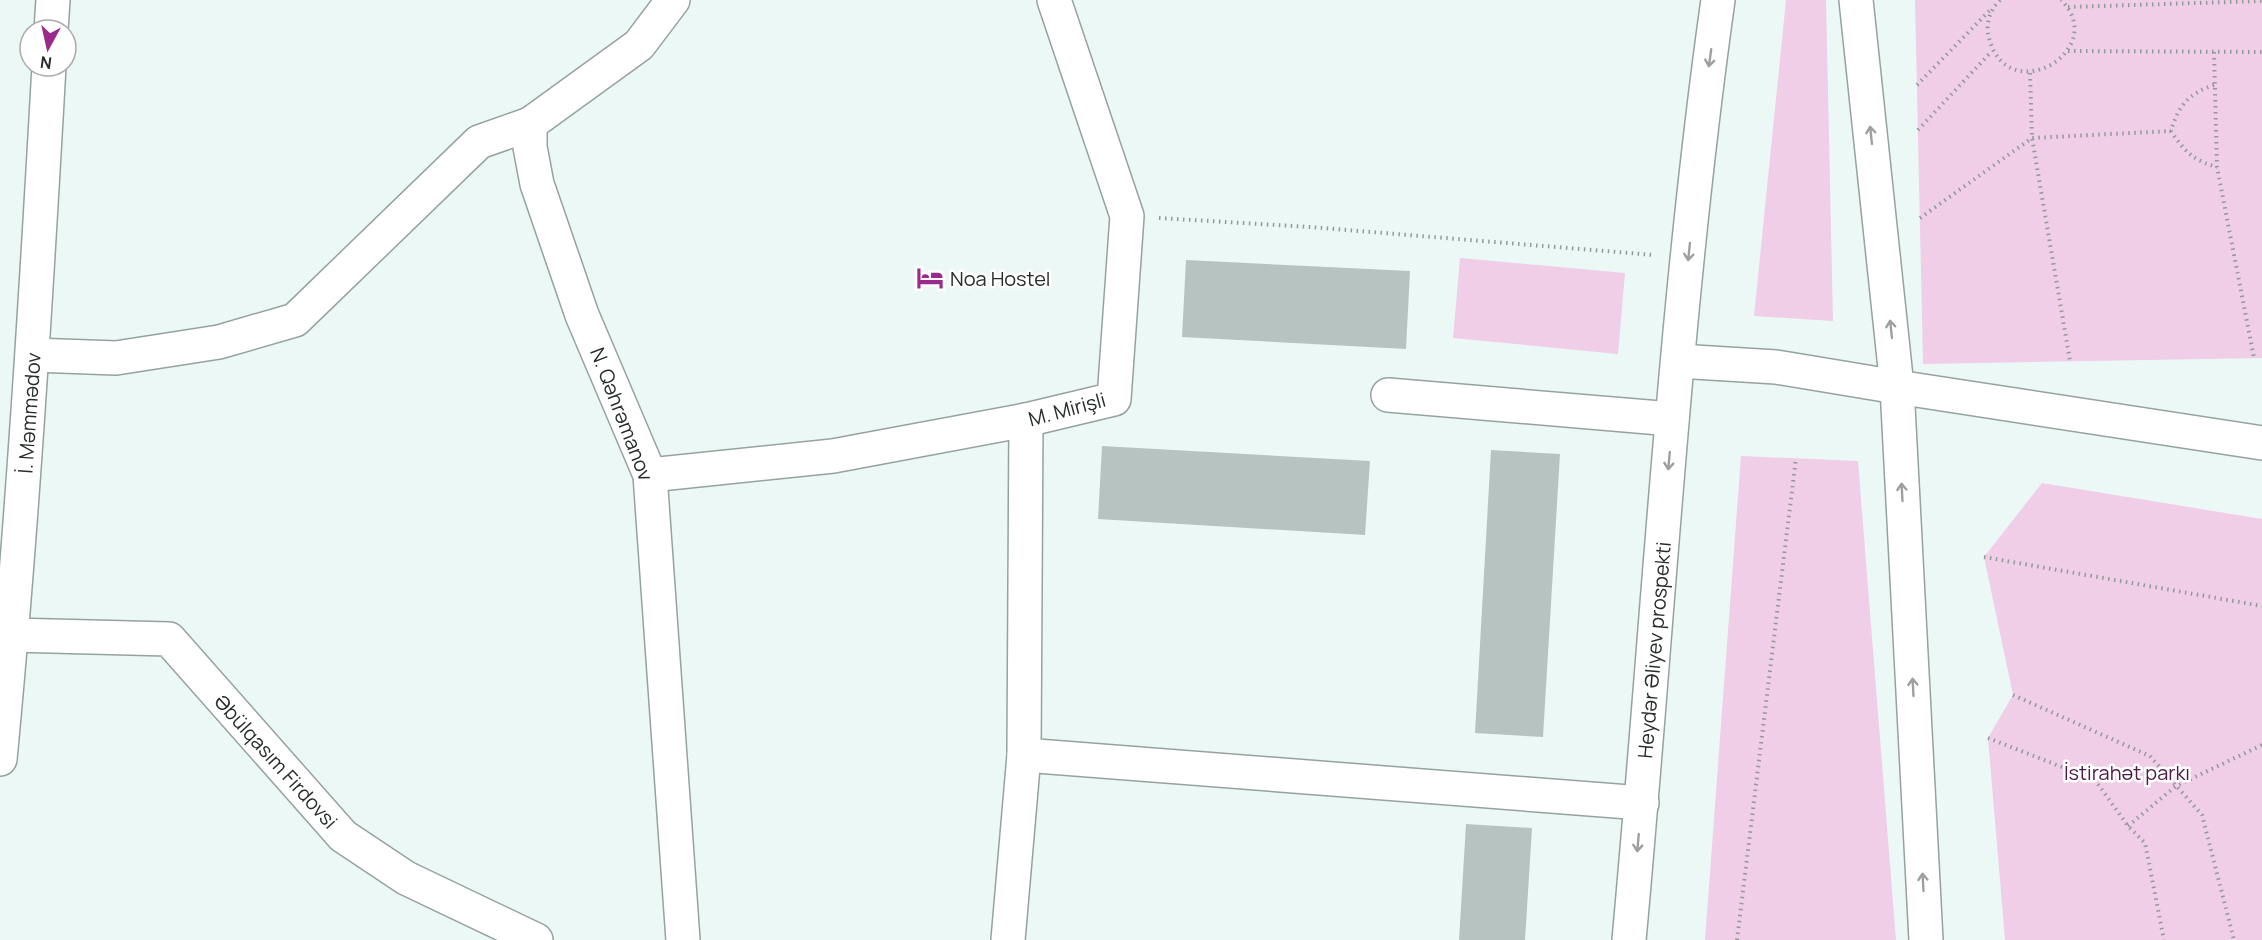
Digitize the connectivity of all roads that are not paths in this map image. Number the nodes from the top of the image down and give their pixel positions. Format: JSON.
{"nodes":[{"id":1,"x":53,"y":0,"type":"edge"},
{"id":2,"x":673,"y":0,"type":"edge"},
{"id":3,"x":1054,"y":0,"type":"edge"},
{"id":4,"x":1718,"y":0,"type":"edge"},
{"id":5,"x":1856,"y":0,"type":"edge"},
{"id":6,"x":52,"y":18,"type":"edge"},
{"id":7,"x":48,"y":78,"type":"edge"},
{"id":8,"x":530,"y":124,"type":"junction"},
{"id":9,"x":33,"y":355,"type":"junction"},
{"id":10,"x":1678,"y":361,"type":"junction"},
{"id":11,"x":1897,"y":387,"type":"junction"},
{"id":12,"x":1388,"y":395,"type":"dead end"},
{"id":13,"x":1672,"y":419,"type":"junction"},
{"id":14,"x":1026,"y":420,"type":"junction"},
{"id":15,"x":2262,"y":443,"type":"edge"},
{"id":16,"x":650,"y":475,"type":"junction"},
{"id":17,"x":8,"y":595,"type":"edge"},
{"id":18,"x":12,"y":635,"type":"junction"},
{"id":19,"x":1024,"y":755,"type":"junction"},
{"id":20,"x":0,"y":759,"type":"edge"},
{"id":21,"x":1642,"y":803,"type":"junction"},
{"id":22,"x":536,"y":940,"type":"edge"},
{"id":23,"x":683,"y":940,"type":"edge"},
{"id":24,"x":1008,"y":940,"type":"edge"},
{"id":25,"x":1629,"y":940,"type":"edge"},
{"id":26,"x":1926,"y":940,"type":"edge"}],
"edges":[{"from":1,"to":6,"type":"main road"},
{"from":2,"to":8,"type":"main road"},
{"from":3,"to":14,"type":"main road","name":"M. Mirişli"},
{"from":4,"to":10,"type":"main road","name":"Heydər Əliyev prospekti","one_way":true},
{"from":11,"to":5,"type":"main road","one_way":true},
{"from":7,"to":9,"type":"main road","name":"İ. Məmmədov"},
{"from":8,"to":9,"type":"main road"},
{"from":8,"to":16,"type":"main road","name":"N. Qəhrəmanov"},
{"from":9,"to":17,"type":"main road","name":"İ. Məmmədov"},
{"from":10,"to":11,"type":"main road"},
{"from":10,"to":13,"type":"main road","name":"Heydər Əliyev prospekti"},
{"from":11,"to":15,"type":"main road"},
{"from":26,"to":11,"type":"main road","one_way":true},
{"from":12,"to":13,"type":"main road"},
{"from":13,"to":21,"type":"main road","name":"Heydər Əliyev prospekti","one_way":true},
{"from":14,"to":16,"type":"main road","name":"M. Mirişli"},
{"from":14,"to":19,"type":"main road"},
{"from":16,"to":23,"type":"main road","name":"N. Qəhrəmanov"},
{"from":17,"to":18,"type":"main road","name":"İ. Məmmədov"},
{"from":18,"to":20,"type":"main road","name":"İ. Məmmədov"},
{"from":18,"to":22,"type":"main road","name":"Əbülqasım Firdovsi"},
{"from":19,"to":21,"type":"main road"},
{"from":19,"to":24,"type":"main road"},
{"from":21,"to":25,"type":"main road","name":"Heydər Əliyev prospekti","one_way":true}]}
